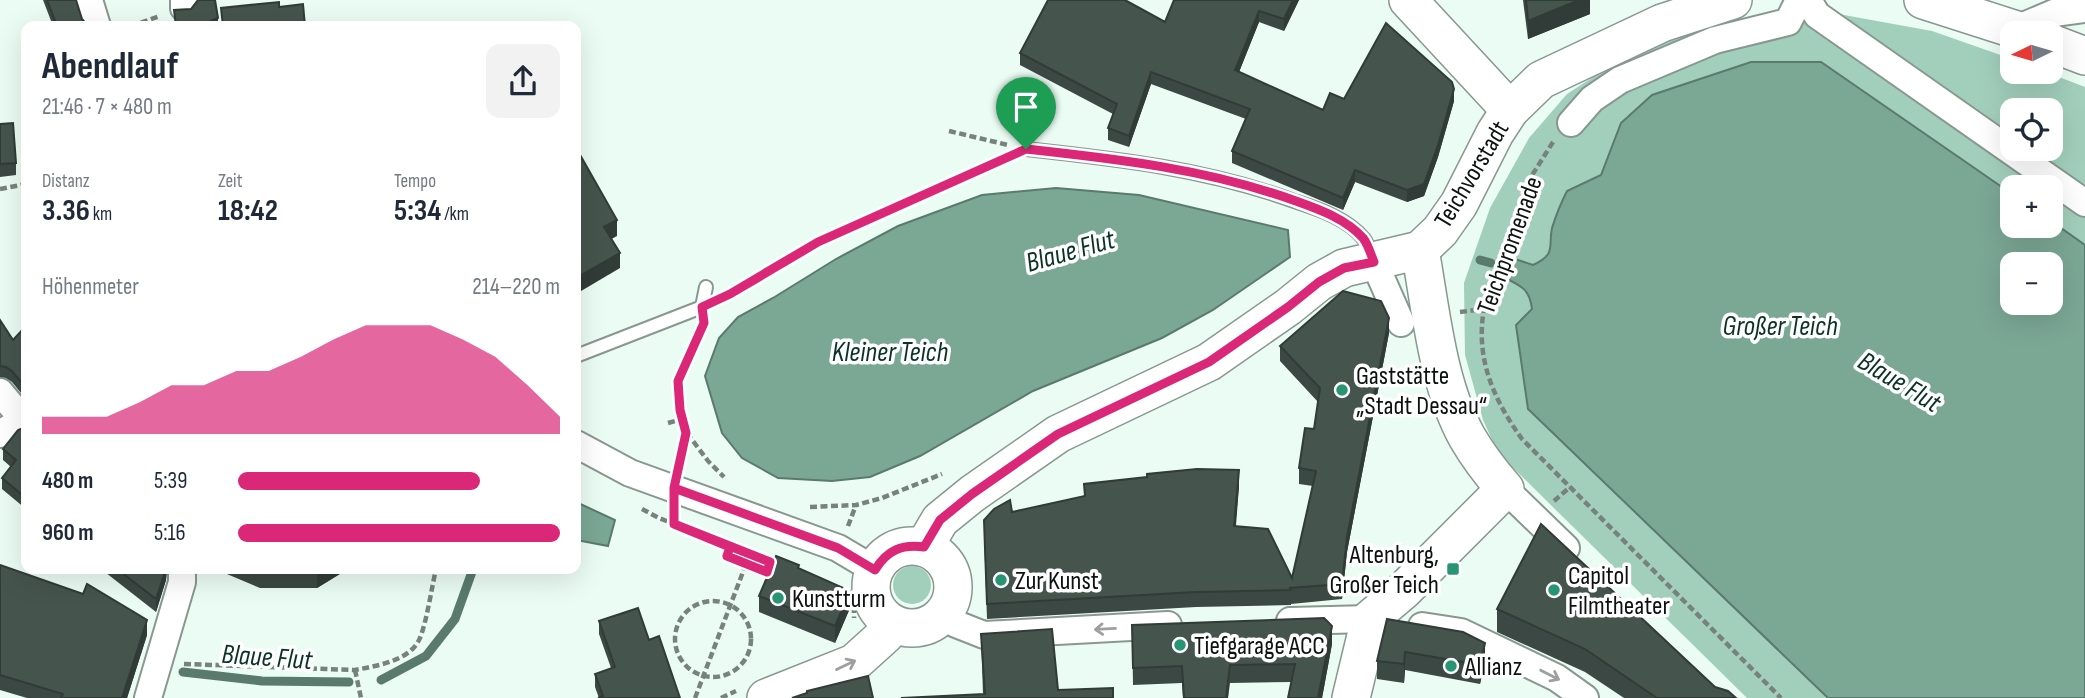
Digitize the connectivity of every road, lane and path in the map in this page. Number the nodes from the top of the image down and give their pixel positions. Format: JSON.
{"nodes":[{"id":1,"x":89,"y":0,"type":"edge"},
{"id":2,"x":1408,"y":0,"type":"edge"},
{"id":3,"x":1733,"y":0,"type":"edge"},
{"id":4,"x":1798,"y":0,"type":"edge"},
{"id":5,"x":1808,"y":0,"type":"edge"},
{"id":6,"x":1923,"y":0,"type":"edge"},
{"id":7,"x":2085,"y":9,"type":"edge"},
{"id":8,"x":95,"y":21,"type":"edge"},
{"id":9,"x":2039,"y":21,"type":"edge"},
{"id":10,"x":2000,"y":24,"type":"edge"},
{"id":11,"x":2063,"y":48,"type":"edge"},
{"id":12,"x":2085,"y":56,"type":"edge"},
{"id":13,"x":1510,"y":110,"type":"junction"},
{"id":14,"x":1571,"y":122,"type":"joint"},
{"id":15,"x":949,"y":131,"type":"dead end"},
{"id":16,"x":1026,"y":149,"type":"junction"},
{"id":17,"x":21,"y":185,"type":"edge"},
{"id":18,"x":0,"y":189,"type":"edge"},
{"id":19,"x":2085,"y":204,"type":"edge"},
{"id":20,"x":1420,"y":250,"type":"junction"},
{"id":21,"x":1374,"y":262,"type":"junction"},
{"id":22,"x":706,"y":287,"type":"dead end"},
{"id":23,"x":702,"y":307,"type":"junction"},
{"id":24,"x":1401,"y":323,"type":"dead end"},
{"id":25,"x":581,"y":354,"type":"edge"},
{"id":26,"x":0,"y":391,"type":"edge"},
{"id":27,"x":21,"y":418,"type":"edge"},
{"id":28,"x":682,"y":419,"type":"junction"},
{"id":29,"x":668,"y":423,"type":"dead end"},
{"id":30,"x":21,"y":424,"type":"edge"},
{"id":31,"x":686,"y":433,"type":"junction"},
{"id":32,"x":0,"y":434,"type":"edge"},
{"id":33,"x":581,"y":447,"type":"edge"},
{"id":34,"x":951,"y":470,"type":"dead end"},
{"id":35,"x":728,"y":481,"type":"dead end"},
{"id":36,"x":674,"y":488,"type":"junction"},
{"id":37,"x":1505,"y":489,"type":"junction"},
{"id":38,"x":800,"y":507,"type":"dead end"},
{"id":39,"x":730,"y":547,"type":"junction"},
{"id":40,"x":924,"y":547,"type":"junction"},
{"id":41,"x":770,"y":562,"type":"junction"},
{"id":42,"x":1581,"y":562,"type":"edge"},
{"id":43,"x":746,"y":564,"type":"junction"},
{"id":44,"x":780,"y":566,"type":"edge"},
{"id":45,"x":875,"y":570,"type":"junction"},
{"id":46,"x":182,"y":574,"type":"edge"},
{"id":47,"x":435,"y":574,"type":"edge"},
{"id":48,"x":842,"y":592,"type":"edge"},
{"id":49,"x":849,"y":598,"type":"junction"},
{"id":50,"x":729,"y":604,"type":"junction"},
{"id":51,"x":845,"y":606,"type":"edge"},
{"id":52,"x":943,"y":614,"type":"junction"},
{"id":53,"x":1370,"y":619,"type":"junction"},
{"id":54,"x":1264,"y":622,"type":"edge"},
{"id":55,"x":854,"y":623,"type":"dead end"},
{"id":56,"x":892,"y":624,"type":"junction"},
{"id":57,"x":1197,"y":624,"type":"edge"},
{"id":58,"x":159,"y":662,"type":"junction"},
{"id":59,"x":355,"y":670,"type":"junction"},
{"id":60,"x":702,"y":675,"type":"junction"},
{"id":61,"x":766,"y":692,"type":"edge"},
{"id":62,"x":148,"y":698,"type":"edge"},
{"id":63,"x":361,"y":698,"type":"edge"},
{"id":64,"x":695,"y":698,"type":"edge"},
{"id":65,"x":721,"y":698,"type":"edge"},
{"id":66,"x":1351,"y":698,"type":"edge"},
{"id":67,"x":1585,"y":698,"type":"edge"},
{"id":68,"x":1781,"y":698,"type":"edge"}],
"edges":[{"from":1,"to":8,"type":"street"},
{"from":2,"to":13,"type":"street"},
{"from":3,"to":13,"type":"street","name":"Teichvorstadt"},
{"from":4,"to":14,"type":"street"},
{"from":5,"to":19,"type":"street"},
{"from":6,"to":10,"type":"street"},
{"from":7,"to":9,"type":"street"},
{"from":11,"to":12,"type":"street"},
{"from":13,"to":20,"type":"street","name":"Teichvorstadt"},
{"from":14,"to":68,"type":"path","name":"Teichpromenade"},
{"from":15,"to":16,"type":"path"},
{"from":16,"to":21,"type":"lane"},
{"from":16,"to":23,"type":"path"},
{"from":17,"to":18,"type":"path"},
{"from":20,"to":21,"type":"street"},
{"from":20,"to":37,"type":"street","name":"Teichvorstadt"},
{"from":21,"to":24,"type":"street"},
{"from":21,"to":40,"type":"street"},
{"from":22,"to":23,"type":"lane"},
{"from":23,"to":25,"type":"lane"},
{"from":23,"to":28,"type":"path"},
{"from":26,"to":27,"type":"street"},
{"from":28,"to":29,"type":"path"},
{"from":28,"to":31,"type":"path"},
{"from":30,"to":32,"type":"street"},
{"from":31,"to":35,"type":"path"},
{"from":31,"to":36,"type":"path"},
{"from":33,"to":36,"type":"street"},
{"from":34,"to":38,"type":"path"},
{"from":36,"to":39,"type":"path"},
{"from":36,"to":45,"type":"street"},
{"from":37,"to":42,"type":"street"},
{"from":37,"to":53,"type":"street"},
{"from":39,"to":41,"type":"path"},
{"from":39,"to":43,"type":"path"},
{"from":40,"to":45,"type":"street"},
{"from":40,"to":52,"type":"street"},
{"from":41,"to":43,"type":"path"},
{"from":41,"to":44,"type":"path"},
{"from":43,"to":50,"type":"path"},
{"from":45,"to":56,"type":"street"},
{"from":46,"to":58,"type":"street"},
{"from":47,"to":59,"type":"path"},
{"from":48,"to":49,"type":"path"},
{"from":49,"to":51,"type":"path"},
{"from":49,"to":55,"type":"path"},
{"from":50,"to":60,"type":"path"},
{"from":50,"to":60,"type":"path"},
{"from":50,"to":60,"type":"path"},
{"from":52,"to":56,"type":"street"},
{"from":57,"to":52,"type":"street","one_way":true},
{"from":53,"to":54,"type":"street"},
{"from":53,"to":66,"type":"street"},
{"from":53,"to":67,"type":"street","one_way":true},
{"from":61,"to":56,"type":"street","one_way":true},
{"from":58,"to":59,"type":"path"},
{"from":58,"to":62,"type":"street"},
{"from":59,"to":63,"type":"path"},
{"from":60,"to":64,"type":"path"},
{"from":61,"to":65,"type":"path"}]}
